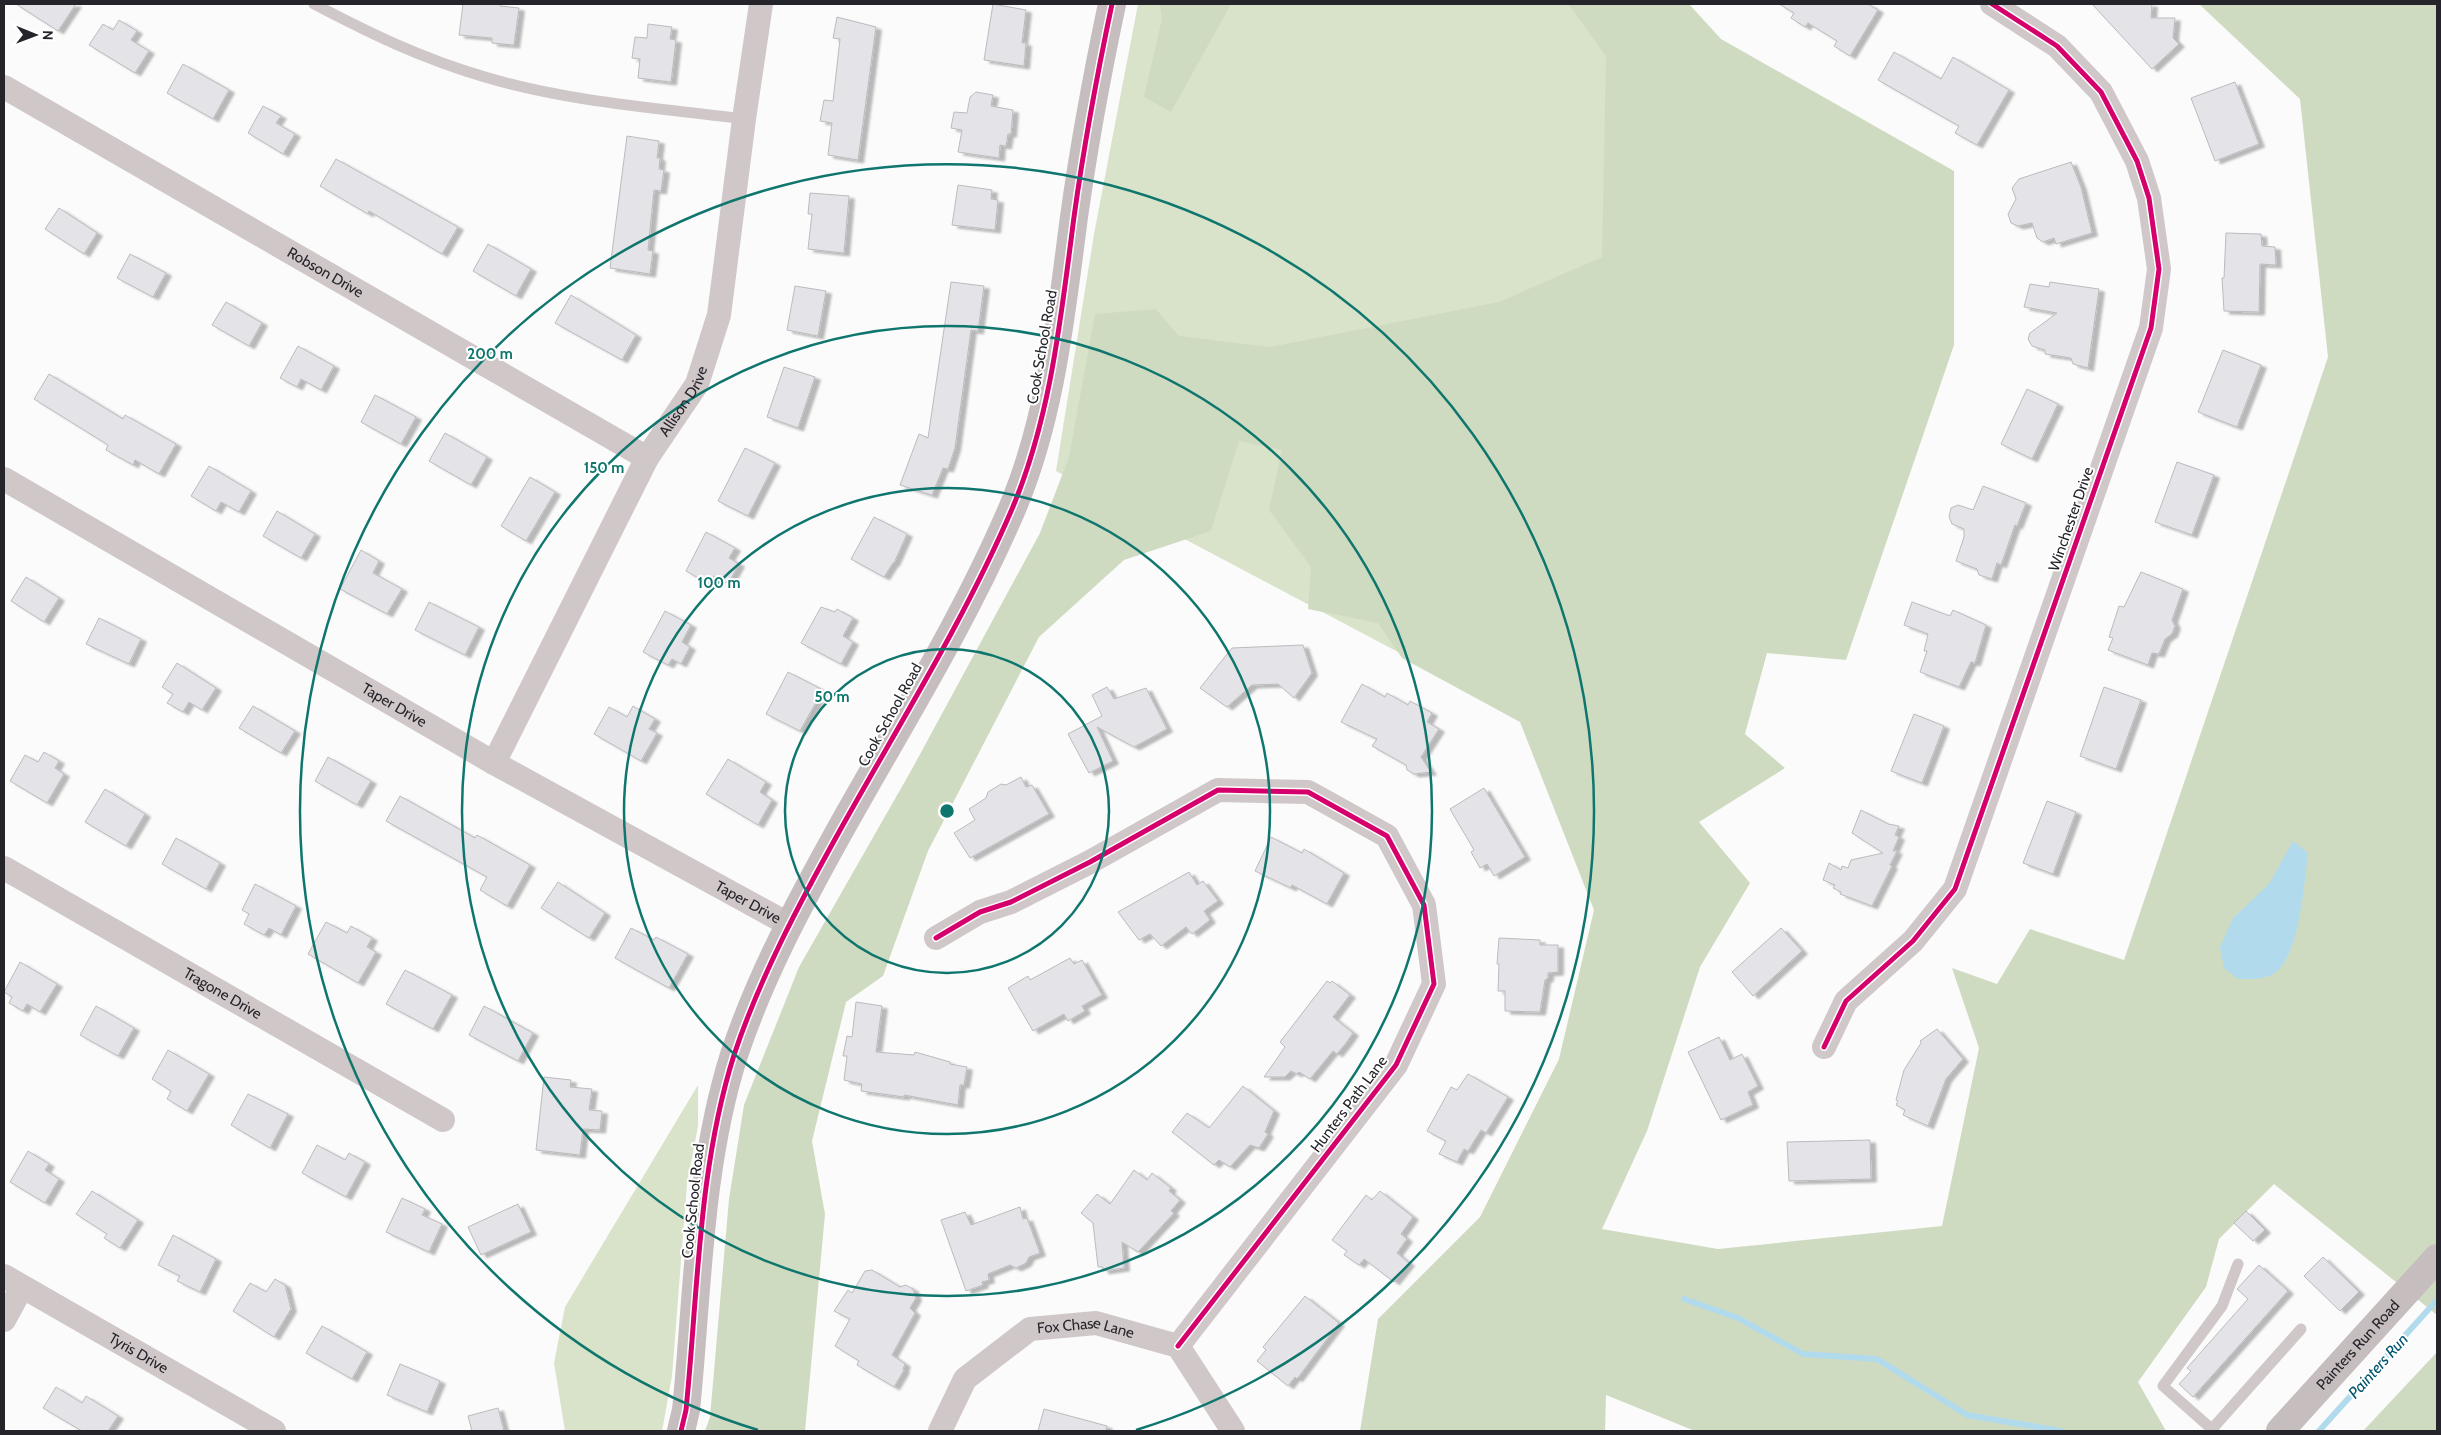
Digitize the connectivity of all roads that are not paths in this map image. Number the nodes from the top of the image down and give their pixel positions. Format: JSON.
{"nodes":[{"id":1,"x":314,"y":4,"type":"edge"},
{"id":2,"x":762,"y":4,"type":"edge"},
{"id":3,"x":1112,"y":4,"type":"edge"},
{"id":4,"x":1992,"y":4,"type":"edge"},
{"id":5,"x":4,"y":86,"type":"edge"},
{"id":6,"x":744,"y":119,"type":"junction"},
{"id":7,"x":647,"y":458,"type":"junction"},
{"id":8,"x":4,"y":480,"type":"edge"},
{"id":9,"x":494,"y":763,"type":"junction"},
{"id":10,"x":4,"y":868,"type":"edge"},
{"id":11,"x":788,"y":924,"type":"junction"},
{"id":12,"x":936,"y":938,"type":"dead end"},
{"id":13,"x":1824,"y":1048,"type":"dead end"},
{"id":14,"x":443,"y":1120,"type":"dead end"},
{"id":15,"x":2437,"y":1258,"type":"edge"},
{"id":16,"x":2238,"y":1264,"type":"dead end"},
{"id":17,"x":13,"y":1281,"type":"edge"},
{"id":18,"x":4,"y":1320,"type":"edge"},
{"id":19,"x":2300,"y":1329,"type":"dead end"},
{"id":20,"x":1178,"y":1346,"type":"junction"},
{"id":21,"x":2213,"y":1430,"type":"edge"},
{"id":22,"x":274,"y":1431,"type":"edge"},
{"id":23,"x":681,"y":1431,"type":"edge"},
{"id":24,"x":940,"y":1431,"type":"edge"},
{"id":25,"x":1233,"y":1431,"type":"edge"},
{"id":26,"x":2280,"y":1431,"type":"edge"}],
"edges":[{"from":1,"to":6,"type":"lane"},
{"from":2,"to":6,"type":"street","name":"Allison Drive"},
{"from":3,"to":11,"type":"street","name":"Cook School Road"},
{"from":4,"to":13,"type":"street","name":"Winchester Drive"},
{"from":5,"to":7,"type":"street","name":"Robson Drive"},
{"from":6,"to":7,"type":"street","name":"Allison Drive"},
{"from":7,"to":9,"type":"street","name":"Allison Drive"},
{"from":8,"to":9,"type":"street","name":"Taper Drive"},
{"from":9,"to":11,"type":"street","name":"Taper Drive"},
{"from":10,"to":14,"type":"street","name":"Tragone Drive"},
{"from":11,"to":23,"type":"street","name":"Cook School Road"},
{"from":12,"to":20,"type":"street","name":"Hunters Path Lane"},
{"from":15,"to":26,"type":"street","name":"Painters Run Road"},
{"from":16,"to":21,"type":"lane"},
{"from":17,"to":18,"type":"street"},
{"from":17,"to":22,"type":"street","name":"Tyris Drive"},
{"from":19,"to":21,"type":"lane"},
{"from":20,"to":24,"type":"street","name":"Fox Chase Lane"},
{"from":20,"to":25,"type":"street"}]}
